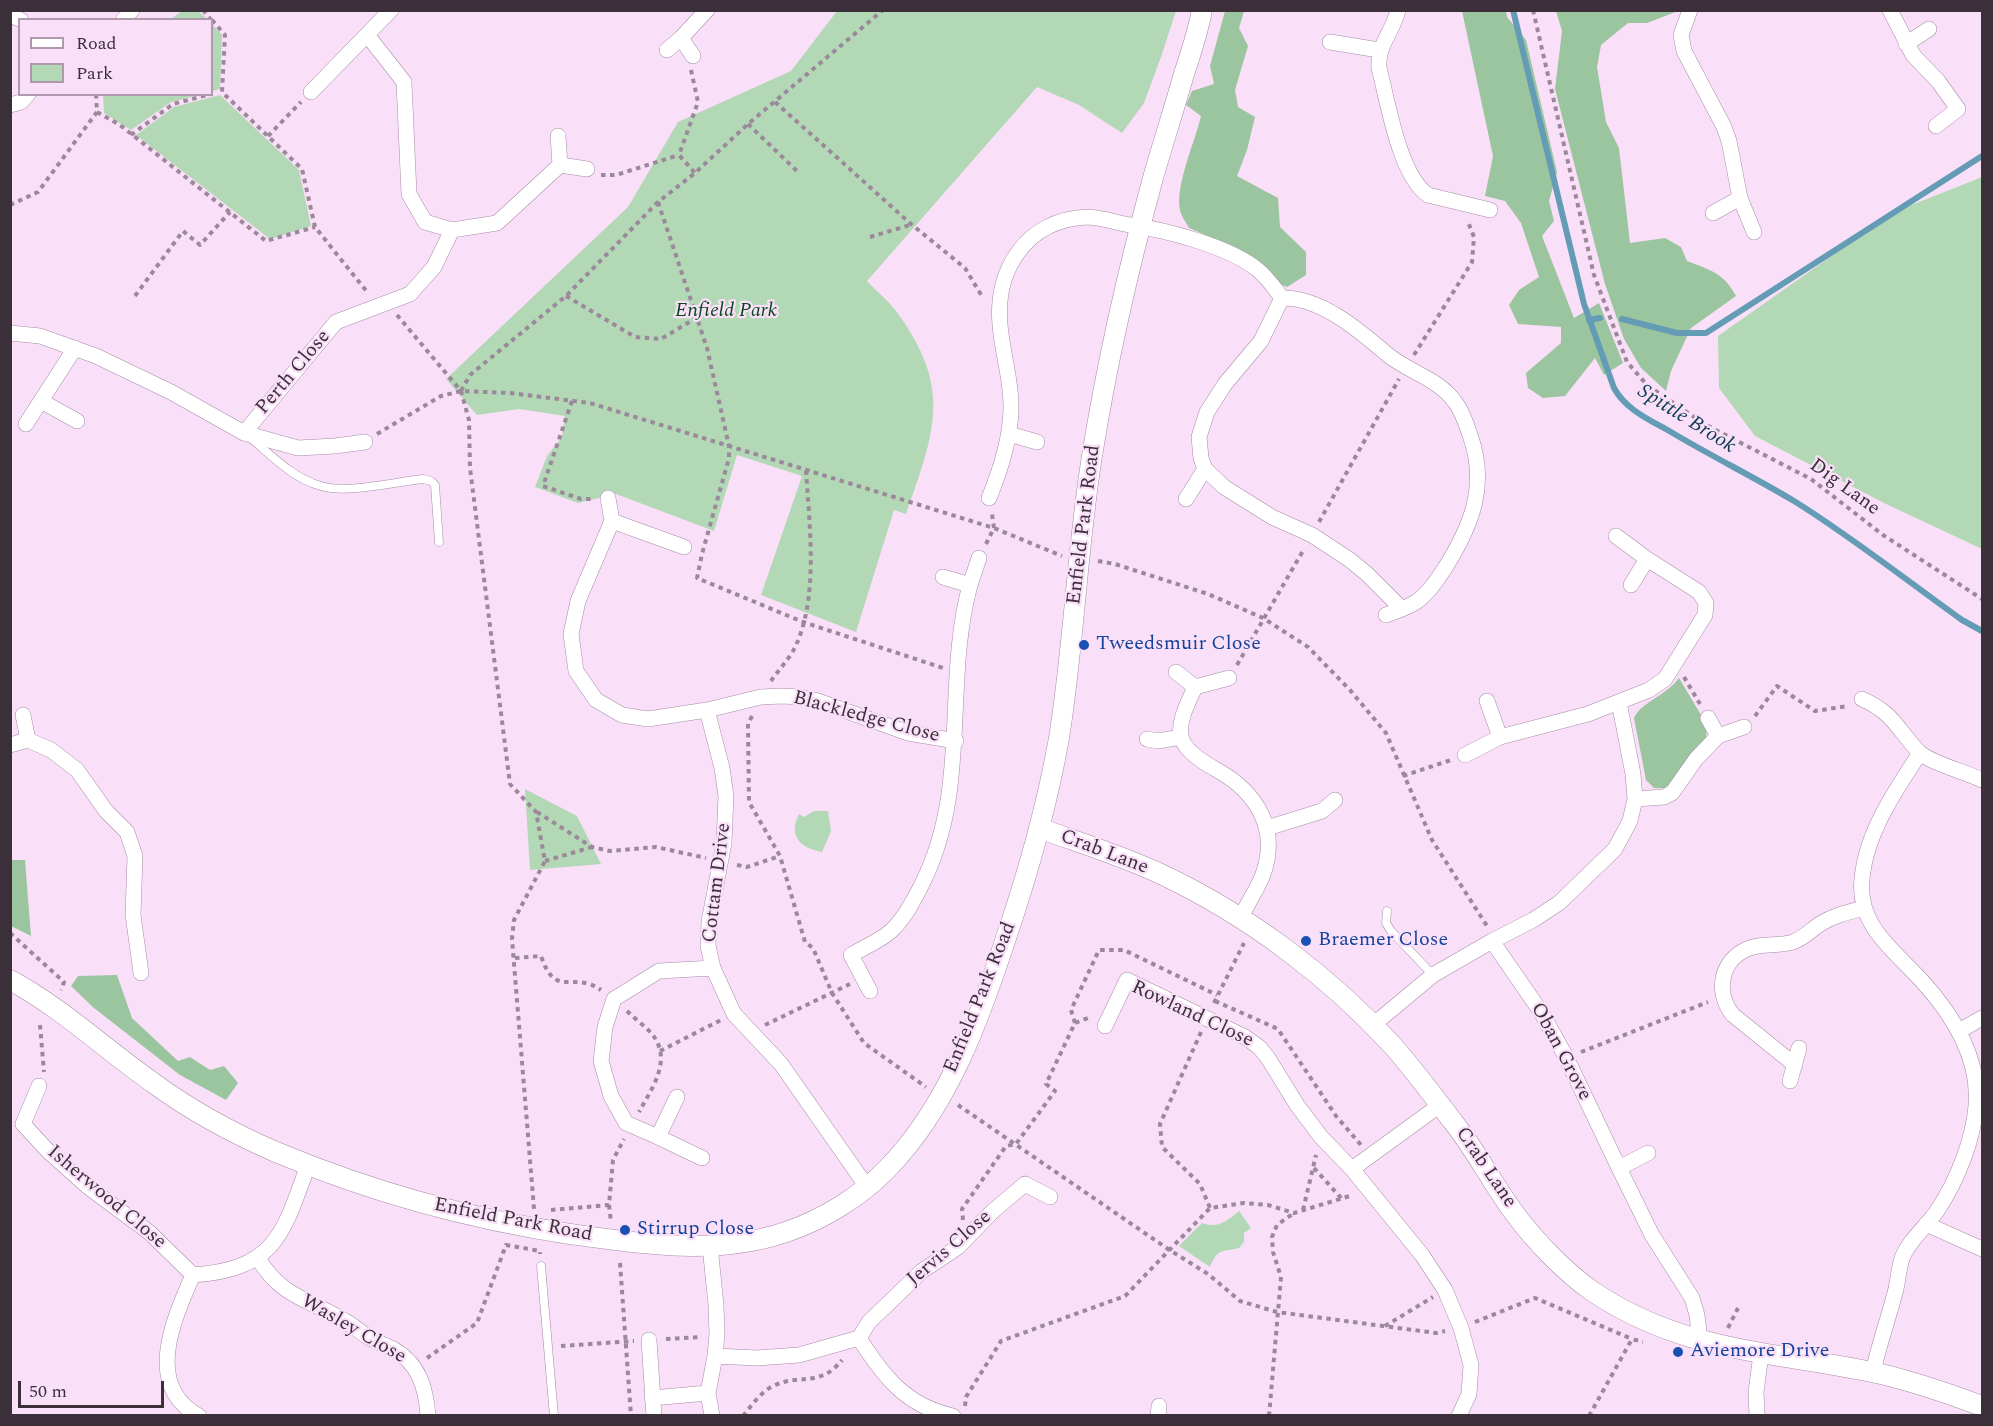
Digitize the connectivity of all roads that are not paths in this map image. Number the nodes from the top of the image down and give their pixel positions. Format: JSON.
{"nodes":[{"id":1,"x":391,"y":10,"type":"edge"},
{"id":2,"x":707,"y":10,"type":"edge"},
{"id":3,"x":1202,"y":10,"type":"edge"},
{"id":4,"x":1398,"y":10,"type":"edge"},
{"id":5,"x":1690,"y":10,"type":"edge"},
{"id":6,"x":1890,"y":10,"type":"edge"},
{"id":7,"x":1929,"y":29,"type":"dead end"},
{"id":8,"x":368,"y":36,"type":"junction"},
{"id":9,"x":681,"y":38,"type":"junction"},
{"id":10,"x":1330,"y":42,"type":"dead end"},
{"id":11,"x":1906,"y":44,"type":"junction"},
{"id":12,"x":667,"y":50,"type":"dead end"},
{"id":13,"x":1379,"y":50,"type":"junction"},
{"id":14,"x":693,"y":56,"type":"road end"},
{"id":15,"x":311,"y":92,"type":"road end"},
{"id":16,"x":26,"y":96,"type":"edge"},
{"id":17,"x":10,"y":105,"type":"edge"},
{"id":18,"x":1936,"y":126,"type":"dead end"},
{"id":19,"x":558,"y":136,"type":"dead end"},
{"id":20,"x":560,"y":165,"type":"junction"},
{"id":21,"x":587,"y":169,"type":"road end"},
{"id":22,"x":1740,"y":198,"type":"junction"},
{"id":23,"x":1490,"y":210,"type":"dead end"},
{"id":24,"x":1713,"y":213,"type":"dead end"},
{"id":25,"x":1140,"y":226,"type":"junction"},
{"id":26,"x":452,"y":231,"type":"junction"},
{"id":27,"x":1754,"y":232,"type":"dead end"},
{"id":28,"x":1282,"y":298,"type":"junction"},
{"id":29,"x":10,"y":333,"type":"edge"},
{"id":30,"x":75,"y":348,"type":"junction"},
{"id":31,"x":41,"y":401,"type":"junction"},
{"id":32,"x":77,"y":421,"type":"dead end"},
{"id":33,"x":26,"y":424,"type":"dead end"},
{"id":34,"x":244,"y":433,"type":"junction"},
{"id":35,"x":1009,"y":434,"type":"junction"},
{"id":36,"x":365,"y":442,"type":"road end"},
{"id":37,"x":1037,"y":442,"type":"dead end"},
{"id":38,"x":1205,"y":468,"type":"junction"},
{"id":39,"x":608,"y":498,"type":"road end"},
{"id":40,"x":990,"y":498,"type":"road end"},
{"id":41,"x":1186,"y":500,"type":"dead end"},
{"id":42,"x":612,"y":521,"type":"junction"},
{"id":43,"x":1616,"y":536,"type":"dead end"},
{"id":44,"x":439,"y":542,"type":"dead end"},
{"id":45,"x":684,"y":547,"type":"dead end"},
{"id":46,"x":979,"y":558,"type":"road end"},
{"id":47,"x":1647,"y":560,"type":"junction"},
{"id":48,"x":943,"y":577,"type":"dead end"},
{"id":49,"x":970,"y":585,"type":"junction"},
{"id":50,"x":1631,"y":585,"type":"dead end"},
{"id":51,"x":1402,"y":609,"type":"junction"},
{"id":52,"x":1386,"y":615,"type":"dead end"},
{"id":53,"x":1176,"y":672,"type":"dead end"},
{"id":54,"x":1229,"y":678,"type":"road end"},
{"id":55,"x":1195,"y":687,"type":"junction"},
{"id":56,"x":1862,"y":699,"type":"road end"},
{"id":57,"x":1487,"y":701,"type":"dead end"},
{"id":58,"x":1619,"y":702,"type":"junction"},
{"id":59,"x":707,"y":710,"type":"junction"},
{"id":60,"x":23,"y":715,"type":"dead end"},
{"id":61,"x":1708,"y":718,"type":"road end"},
{"id":62,"x":1744,"y":727,"type":"road end"},
{"id":63,"x":1718,"y":736,"type":"junction"},
{"id":64,"x":1180,"y":737,"type":"junction"},
{"id":65,"x":1500,"y":737,"type":"junction"},
{"id":66,"x":1147,"y":739,"type":"dead end"},
{"id":67,"x":28,"y":740,"type":"junction"},
{"id":68,"x":956,"y":741,"type":"junction"},
{"id":69,"x":10,"y":745,"type":"edge"},
{"id":70,"x":1920,"y":753,"type":"junction"},
{"id":71,"x":1465,"y":755,"type":"road end"},
{"id":72,"x":1983,"y":780,"type":"edge"},
{"id":73,"x":1335,"y":800,"type":"dead end"},
{"id":74,"x":1635,"y":800,"type":"junction"},
{"id":75,"x":1039,"y":828,"type":"junction"},
{"id":76,"x":1267,"y":828,"type":"junction"},
{"id":77,"x":1864,"y":908,"type":"junction"},
{"id":78,"x":1387,"y":911,"type":"dead end"},
{"id":79,"x":1247,"y":922,"type":"junction"},
{"id":80,"x":1494,"y":940,"type":"junction"},
{"id":81,"x":712,"y":968,"type":"junction"},
{"id":82,"x":141,"y":973,"type":"dead end"},
{"id":83,"x":1433,"y":975,"type":"junction"},
{"id":84,"x":10,"y":980,"type":"edge"},
{"id":85,"x":870,"y":991,"type":"dead end"},
{"id":86,"x":1983,"y":1018,"type":"edge"},
{"id":87,"x":1373,"y":1025,"type":"junction"},
{"id":88,"x":1106,"y":1026,"type":"road end"},
{"id":89,"x":1959,"y":1031,"type":"junction"},
{"id":90,"x":1799,"y":1048,"type":"dead end"},
{"id":91,"x":1795,"y":1065,"type":"junction"},
{"id":92,"x":1790,"y":1081,"type":"dead end"},
{"id":93,"x":39,"y":1086,"type":"road end"},
{"id":94,"x":677,"y":1096,"type":"dead end"},
{"id":95,"x":1440,"y":1105,"type":"junction"},
{"id":96,"x":658,"y":1137,"type":"junction"},
{"id":97,"x":1648,"y":1153,"type":"dead end"},
{"id":98,"x":702,"y":1158,"type":"dead end"},
{"id":99,"x":308,"y":1165,"type":"junction"},
{"id":100,"x":1619,"y":1168,"type":"junction"},
{"id":101,"x":1352,"y":1169,"type":"junction"},
{"id":102,"x":867,"y":1187,"type":"junction"},
{"id":103,"x":1050,"y":1197,"type":"dead end"},
{"id":104,"x":1926,"y":1224,"type":"junction"},
{"id":105,"x":710,"y":1246,"type":"junction"},
{"id":106,"x":1983,"y":1249,"type":"edge"},
{"id":107,"x":257,"y":1257,"type":"junction"},
{"id":108,"x":541,"y":1266,"type":"dead end"},
{"id":109,"x":193,"y":1275,"type":"junction"},
{"id":110,"x":859,"y":1338,"type":"junction"},
{"id":111,"x":649,"y":1341,"type":"road end"},
{"id":112,"x":1700,"y":1341,"type":"junction"},
{"id":113,"x":1761,"y":1354,"type":"junction"},
{"id":114,"x":715,"y":1356,"type":"junction"},
{"id":115,"x":1873,"y":1372,"type":"junction"},
{"id":116,"x":708,"y":1393,"type":"junction"},
{"id":117,"x":652,"y":1398,"type":"junction"},
{"id":118,"x":1983,"y":1406,"type":"edge"},
{"id":119,"x":199,"y":1416,"type":"edge"},
{"id":120,"x":428,"y":1416,"type":"edge"},
{"id":121,"x":554,"y":1416,"type":"edge"},
{"id":122,"x":654,"y":1416,"type":"edge"},
{"id":123,"x":712,"y":1416,"type":"edge"},
{"id":124,"x":953,"y":1416,"type":"edge"},
{"id":125,"x":1459,"y":1416,"type":"edge"},
{"id":126,"x":1757,"y":1416,"type":"edge"}],
"edges":[{"from":1,"to":8,"type":"street"},
{"from":2,"to":9,"type":"street"},
{"from":3,"to":25,"type":"street","name":"Enfield Park Road"},
{"from":4,"to":13,"type":"street"},
{"from":5,"to":22,"type":"street"},
{"from":6,"to":11,"type":"street"},
{"from":7,"to":11,"type":"street"},
{"from":8,"to":15,"type":"street"},
{"from":8,"to":26,"type":"street"},
{"from":9,"to":12,"type":"street"},
{"from":9,"to":14,"type":"street"},
{"from":10,"to":13,"type":"street"},
{"from":11,"to":18,"type":"street"},
{"from":13,"to":23,"type":"street"},
{"from":16,"to":17,"type":"street"},
{"from":19,"to":20,"type":"street"},
{"from":20,"to":21,"type":"street"},
{"from":20,"to":26,"type":"street"},
{"from":22,"to":24,"type":"street"},
{"from":22,"to":27,"type":"street"},
{"from":25,"to":28,"type":"street"},
{"from":25,"to":35,"type":"street"},
{"from":25,"to":75,"type":"street","name":"Enfield Park Road"},
{"from":26,"to":34,"type":"street","name":"Perth Close"},
{"from":28,"to":38,"type":"street"},
{"from":28,"to":51,"type":"street"},
{"from":29,"to":30,"type":"street","name":"Perth Close"},
{"from":30,"to":31,"type":"street"},
{"from":30,"to":34,"type":"street","name":"Perth Close"},
{"from":31,"to":32,"type":"street"},
{"from":31,"to":33,"type":"street"},
{"from":34,"to":36,"type":"street","name":"Perth Close"},
{"from":34,"to":44,"type":"lane"},
{"from":35,"to":37,"type":"street"},
{"from":35,"to":40,"type":"street"},
{"from":38,"to":41,"type":"street"},
{"from":38,"to":51,"type":"street"},
{"from":39,"to":42,"type":"street"},
{"from":42,"to":45,"type":"street"},
{"from":42,"to":59,"type":"street","name":"Blackledge Close"},
{"from":43,"to":47,"type":"street"},
{"from":46,"to":49,"type":"street","name":"Blackledge Close"},
{"from":47,"to":50,"type":"street"},
{"from":47,"to":58,"type":"street"},
{"from":48,"to":49,"type":"street"},
{"from":49,"to":68,"type":"street","name":"Blackledge Close"},
{"from":51,"to":52,"type":"street"},
{"from":53,"to":55,"type":"street"},
{"from":54,"to":55,"type":"street"},
{"from":55,"to":64,"type":"street"},
{"from":56,"to":70,"type":"street"},
{"from":57,"to":65,"type":"street"},
{"from":58,"to":65,"type":"street"},
{"from":58,"to":74,"type":"street"},
{"from":59,"to":68,"type":"street","name":"Blackledge Close"},
{"from":59,"to":81,"type":"street","name":"Cottam Drive"},
{"from":60,"to":67,"type":"street"},
{"from":61,"to":63,"type":"street"},
{"from":62,"to":63,"type":"street"},
{"from":63,"to":74,"type":"street"},
{"from":64,"to":66,"type":"street"},
{"from":64,"to":76,"type":"street"},
{"from":65,"to":71,"type":"street"},
{"from":67,"to":69,"type":"street"},
{"from":67,"to":82,"type":"street"},
{"from":68,"to":85,"type":"street","name":"Blackledge Close"},
{"from":70,"to":72,"type":"street"},
{"from":70,"to":77,"type":"street"},
{"from":73,"to":76,"type":"street"},
{"from":74,"to":80,"type":"street"},
{"from":75,"to":79,"type":"street","name":"Crab Lane"},
{"from":75,"to":102,"type":"street","name":"Enfield Park Road"},
{"from":76,"to":79,"type":"street"},
{"from":77,"to":89,"type":"street"},
{"from":77,"to":91,"type":"street"},
{"from":78,"to":83,"type":"lane"},
{"from":79,"to":87,"type":"street","name":"Crab Lane"},
{"from":80,"to":83,"type":"street"},
{"from":80,"to":100,"type":"street","name":"Oban Grove"},
{"from":81,"to":96,"type":"street"},
{"from":81,"to":102,"type":"street","name":"Cottam Drive"},
{"from":83,"to":87,"type":"street"},
{"from":84,"to":99,"type":"street","name":"Enfield Park Road"},
{"from":86,"to":89,"type":"street"},
{"from":87,"to":95,"type":"street","name":"Crab Lane"},
{"from":88,"to":101,"type":"street","name":"Rowland Close"},
{"from":89,"to":104,"type":"street"},
{"from":90,"to":91,"type":"street"},
{"from":91,"to":92,"type":"street"},
{"from":93,"to":109,"type":"street","name":"Isherwood Close"},
{"from":94,"to":96,"type":"street"},
{"from":95,"to":101,"type":"street"},
{"from":95,"to":112,"type":"street","name":"Crab Lane"},
{"from":96,"to":98,"type":"street"},
{"from":97,"to":100,"type":"street"},
{"from":99,"to":105,"type":"street","name":"Enfield Park Road"},
{"from":99,"to":107,"type":"street"},
{"from":100,"to":112,"type":"street","name":"Oban Grove"},
{"from":101,"to":125,"type":"street","name":"Rowland Close"},
{"from":102,"to":105,"type":"street","name":"Enfield Park Road"},
{"from":103,"to":110,"type":"street","name":"Jervis Close"},
{"from":104,"to":106,"type":"street"},
{"from":104,"to":115,"type":"street"},
{"from":105,"to":114,"type":"street"},
{"from":107,"to":109,"type":"street"},
{"from":107,"to":120,"type":"street","name":"Wasley Close"},
{"from":108,"to":121,"type":"lane"},
{"from":109,"to":119,"type":"street"},
{"from":110,"to":114,"type":"street"},
{"from":110,"to":124,"type":"street"},
{"from":111,"to":117,"type":"street"},
{"from":112,"to":113,"type":"street","name":"Crab Lane"},
{"from":113,"to":115,"type":"street","name":"Crab Lane"},
{"from":113,"to":126,"type":"street"},
{"from":114,"to":116,"type":"street"},
{"from":115,"to":118,"type":"street","name":"Crab Lane"},
{"from":116,"to":117,"type":"street"},
{"from":116,"to":123,"type":"street"},
{"from":117,"to":122,"type":"street"}]}
